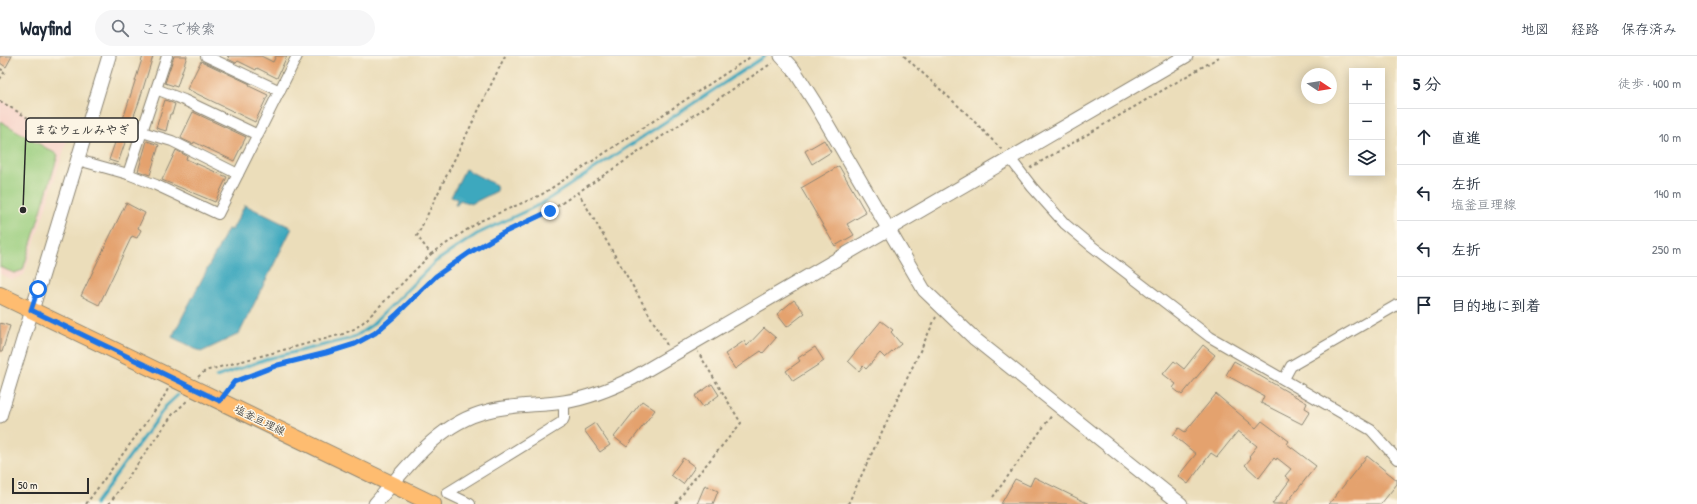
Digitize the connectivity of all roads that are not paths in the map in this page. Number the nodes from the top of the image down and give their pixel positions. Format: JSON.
{"nodes":[{"id":1,"x":109,"y":56,"type":"edge"},
{"id":2,"x":167,"y":56,"type":"edge"},
{"id":3,"x":206,"y":56,"type":"edge"},
{"id":4,"x":297,"y":56,"type":"edge"},
{"id":5,"x":781,"y":56,"type":"edge"},
{"id":6,"x":1186,"y":56,"type":"edge"},
{"id":7,"x":156,"y":89,"type":"junction"},
{"id":8,"x":280,"y":91,"type":"junction"},
{"id":9,"x":142,"y":132,"type":"junction"},
{"id":10,"x":258,"y":135,"type":"junction"},
{"id":11,"x":1010,"y":157,"type":"junction"},
{"id":12,"x":78,"y":160,"type":"junction"},
{"id":13,"x":128,"y":174,"type":"junction"},
{"id":14,"x":238,"y":174,"type":"junction"},
{"id":15,"x":888,"y":228,"type":"junction"},
{"id":16,"x":0,"y":295,"type":"edge"},
{"id":17,"x":1397,"y":305,"type":"edge"},
{"id":18,"x":31,"y":310,"type":"junction"},
{"id":19,"x":1284,"y":380,"type":"junction"},
{"id":20,"x":564,"y":402,"type":"junction"},
{"id":21,"x":0,"y":416,"type":"edge"},
{"id":22,"x":1397,"y":459,"type":"edge"},
{"id":23,"x":393,"y":484,"type":"junction"},
{"id":24,"x":375,"y":504,"type":"edge"},
{"id":25,"x":433,"y":504,"type":"edge"},
{"id":26,"x":470,"y":504,"type":"edge"},
{"id":27,"x":1181,"y":504,"type":"edge"}],
"edges":[{"from":1,"to":12,"type":"street"},
{"from":2,"to":7,"type":"street"},
{"from":3,"to":8,"type":"street"},
{"from":4,"to":8,"type":"street"},
{"from":5,"to":15,"type":"street"},
{"from":6,"to":11,"type":"street"},
{"from":7,"to":9,"type":"street"},
{"from":7,"to":10,"type":"street"},
{"from":8,"to":10,"type":"street"},
{"from":9,"to":13,"type":"street"},
{"from":9,"to":14,"type":"street"},
{"from":10,"to":14,"type":"street"},
{"from":11,"to":15,"type":"street"},
{"from":11,"to":19,"type":"street"},
{"from":12,"to":13,"type":"street"},
{"from":12,"to":18,"type":"street"},
{"from":13,"to":14,"type":"street"},
{"from":15,"to":20,"type":"street"},
{"from":15,"to":27,"type":"street"},
{"from":16,"to":18,"type":"main road","name":"塩釜亘理線"},
{"from":17,"to":19,"type":"street"},
{"from":18,"to":21,"type":"street"},
{"from":18,"to":23,"type":"main road","name":"塩釜亘理線"},
{"from":19,"to":22,"type":"street"},
{"from":20,"to":23,"type":"street"},
{"from":20,"to":26,"type":"street"},
{"from":23,"to":24,"type":"street"},
{"from":23,"to":25,"type":"main road","name":"塩釜亘理線"}]}
